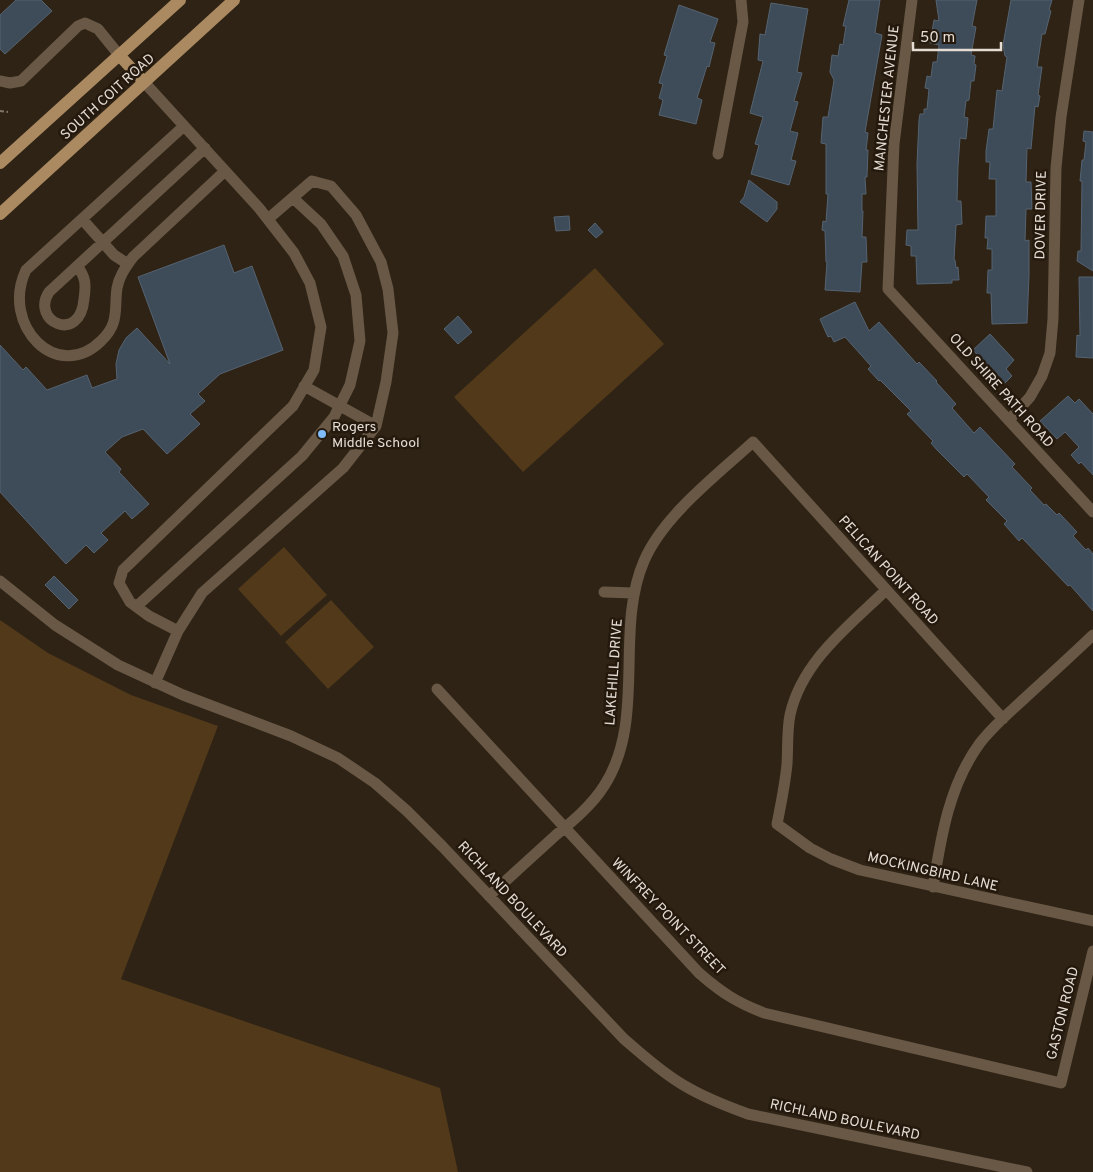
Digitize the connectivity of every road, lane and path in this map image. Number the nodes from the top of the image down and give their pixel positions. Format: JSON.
{"nodes":[{"id":1,"x":180,"y":0,"type":"edge"},
{"id":2,"x":234,"y":0,"type":"edge"},
{"id":3,"x":741,"y":0,"type":"edge"},
{"id":4,"x":912,"y":0,"type":"edge"},
{"id":5,"x":1078,"y":0,"type":"edge"},
{"id":6,"x":119,"y":55,"type":"junction"},
{"id":7,"x":0,"y":81,"type":"edge"},
{"id":8,"x":144,"y":82,"type":"junction"},
{"id":9,"x":0,"y":111,"type":"edge"},
{"id":10,"x":8,"y":112,"type":"dead end"},
{"id":11,"x":184,"y":126,"type":"junction"},
{"id":12,"x":205,"y":148,"type":"junction"},
{"id":13,"x":718,"y":154,"type":"dead end"},
{"id":14,"x":0,"y":163,"type":"edge"},
{"id":15,"x":225,"y":171,"type":"junction"},
{"id":16,"x":293,"y":198,"type":"junction"},
{"id":17,"x":1,"y":211,"type":"edge"},
{"id":18,"x":82,"y":219,"type":"junction"},
{"id":19,"x":268,"y":219,"type":"junction"},
{"id":20,"x":103,"y":242,"type":"junction"},
{"id":21,"x":128,"y":264,"type":"junction"},
{"id":22,"x":78,"y":266,"type":"junction"},
{"id":23,"x":888,"y":289,"type":"joint"},
{"id":24,"x":304,"y":386,"type":"junction"},
{"id":25,"x":340,"y":406,"type":"junction"},
{"id":26,"x":1009,"y":420,"type":"junction"},
{"id":27,"x":376,"y":426,"type":"junction"},
{"id":28,"x":753,"y":442,"type":"joint"},
{"id":29,"x":1093,"y":512,"type":"edge"},
{"id":30,"x":0,"y":581,"type":"edge"},
{"id":31,"x":886,"y":590,"type":"junction"},
{"id":32,"x":604,"y":592,"type":"dead end"},
{"id":33,"x":633,"y":593,"type":"junction"},
{"id":34,"x":137,"y":606,"type":"junction"},
{"id":35,"x":178,"y":631,"type":"junction"},
{"id":36,"x":1093,"y":635,"type":"edge"},
{"id":37,"x":155,"y":683,"type":"junction"},
{"id":38,"x":437,"y":689,"type":"dead end"},
{"id":39,"x":1003,"y":719,"type":"junction"},
{"id":40,"x":565,"y":828,"type":"junction"},
{"id":41,"x":933,"y":887,"type":"junction"},
{"id":42,"x":489,"y":896,"type":"junction"},
{"id":43,"x":1093,"y":921,"type":"edge"},
{"id":44,"x":1093,"y":951,"type":"edge"},
{"id":45,"x":1061,"y":1083,"type":"joint"},
{"id":46,"x":1026,"y":1172,"type":"edge"}],
"edges":[{"from":1,"to":6,"type":"main road","name":"SOUTH COIT ROAD"},
{"from":2,"to":8,"type":"main road","name":"SOUTH COIT ROAD"},
{"from":3,"to":13,"type":"street"},
{"from":4,"to":23,"type":"street","name":"MANCHESTER AVENUE"},
{"from":5,"to":26,"type":"street","name":"DOVER DRIVE"},
{"from":6,"to":7,"type":"street"},
{"from":6,"to":8,"type":"main road"},
{"from":6,"to":14,"type":"main road","name":"SOUTH COIT ROAD"},
{"from":8,"to":11,"type":"street"},
{"from":8,"to":17,"type":"main road","name":"SOUTH COIT ROAD"},
{"from":9,"to":10,"type":"path"},
{"from":11,"to":12,"type":"street"},
{"from":11,"to":18,"type":"street"},
{"from":12,"to":15,"type":"street"},
{"from":12,"to":20,"type":"street"},
{"from":15,"to":19,"type":"street"},
{"from":15,"to":21,"type":"street"},
{"from":16,"to":19,"type":"street"},
{"from":16,"to":25,"type":"street"},
{"from":16,"to":27,"type":"street"},
{"from":18,"to":20,"type":"street"},
{"from":18,"to":21,"type":"street"},
{"from":19,"to":24,"type":"street"},
{"from":20,"to":21,"type":"street"},
{"from":20,"to":22,"type":"street"},
{"from":22,"to":22,"type":"street"},
{"from":23,"to":26,"type":"street","name":"OLD SHIRE PATH ROAD"},
{"from":24,"to":25,"type":"street"},
{"from":24,"to":34,"type":"street"},
{"from":25,"to":27,"type":"street"},
{"from":25,"to":34,"type":"street"},
{"from":26,"to":29,"type":"street","name":"OLD SHIRE PATH ROAD"},
{"from":27,"to":35,"type":"street"},
{"from":28,"to":31,"type":"street","name":"PELICAN POINT ROAD"},
{"from":28,"to":33,"type":"street","name":"LAKEHILL DRIVE"},
{"from":30,"to":37,"type":"street","name":"RICHLAND BOULEVARD"},
{"from":31,"to":39,"type":"street","name":"PELICAN POINT ROAD"},
{"from":31,"to":41,"type":"street","name":"MOCKINGBIRD LANE"},
{"from":32,"to":33,"type":"street"},
{"from":33,"to":40,"type":"street","name":"LAKEHILL DRIVE"},
{"from":34,"to":35,"type":"street"},
{"from":35,"to":37,"type":"street"},
{"from":36,"to":39,"type":"street"},
{"from":37,"to":42,"type":"street","name":"RICHLAND BOULEVARD"},
{"from":38,"to":40,"type":"street","name":"WINFREY POINT STREET"},
{"from":39,"to":41,"type":"street"},
{"from":40,"to":42,"type":"street","name":"LAKEHILL DRIVE"},
{"from":40,"to":45,"type":"street","name":"WINFREY POINT STREET"},
{"from":41,"to":43,"type":"street","name":"MOCKINGBIRD LANE"},
{"from":42,"to":46,"type":"street","name":"RICHLAND BOULEVARD"},
{"from":44,"to":45,"type":"street","name":"GASTON ROAD"}]}
